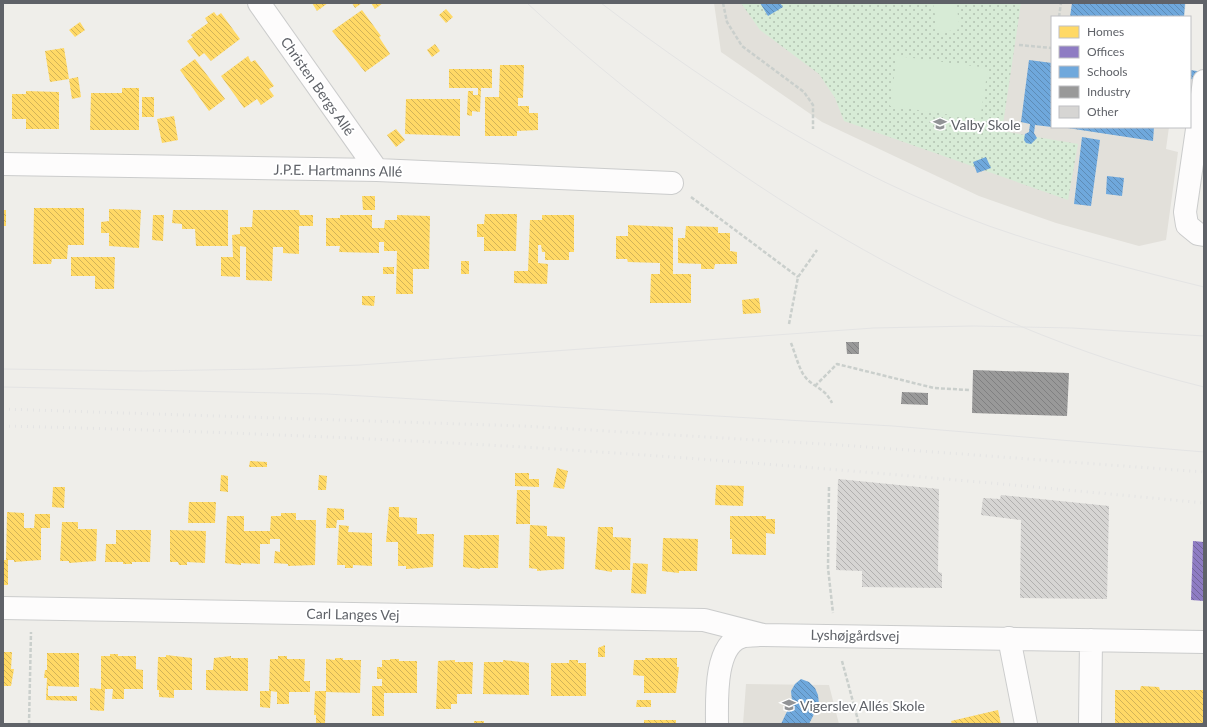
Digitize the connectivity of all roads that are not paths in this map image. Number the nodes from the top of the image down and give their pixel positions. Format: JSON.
{"nodes":[{"id":1,"x":259,"y":3,"type":"edge"},
{"id":2,"x":1204,"y":81,"type":"edge"},
{"id":3,"x":3,"y":164,"type":"edge"},
{"id":4,"x":377,"y":170,"type":"junction"},
{"id":5,"x":672,"y":183,"type":"road end"},
{"id":6,"x":1204,"y":235,"type":"edge"},
{"id":7,"x":3,"y":608,"type":"edge"},
{"id":8,"x":704,"y":620,"type":"joint"},
{"id":9,"x":763,"y":635,"type":"junction"},
{"id":10,"x":1009,"y":638,"type":"junction"},
{"id":11,"x":1091,"y":640,"type":"junction"},
{"id":12,"x":1204,"y":642,"type":"edge"},
{"id":13,"x":717,"y":724,"type":"edge"},
{"id":14,"x":1026,"y":724,"type":"edge"},
{"id":15,"x":1090,"y":724,"type":"edge"}],
"edges":[{"from":1,"to":4,"type":"street","name":"Christen Bergs Allé"},
{"from":2,"to":6,"type":"street"},
{"from":3,"to":4,"type":"street","name":"J.P.E. Hartmanns Allé"},
{"from":4,"to":5,"type":"street","name":"J.P.E. Hartmanns Allé"},
{"from":7,"to":8,"type":"street","name":"Carl Langes Vej"},
{"from":8,"to":9,"type":"street","name":"Lyshøjgårdsvej"},
{"from":9,"to":10,"type":"street","name":"Lyshøjgårdsvej"},
{"from":9,"to":13,"type":"street"},
{"from":10,"to":11,"type":"street","name":"Lyshøjgårdsvej"},
{"from":10,"to":14,"type":"street"},
{"from":11,"to":12,"type":"street","name":"Lyshøjgårdsvej"},
{"from":11,"to":15,"type":"street"}]}
